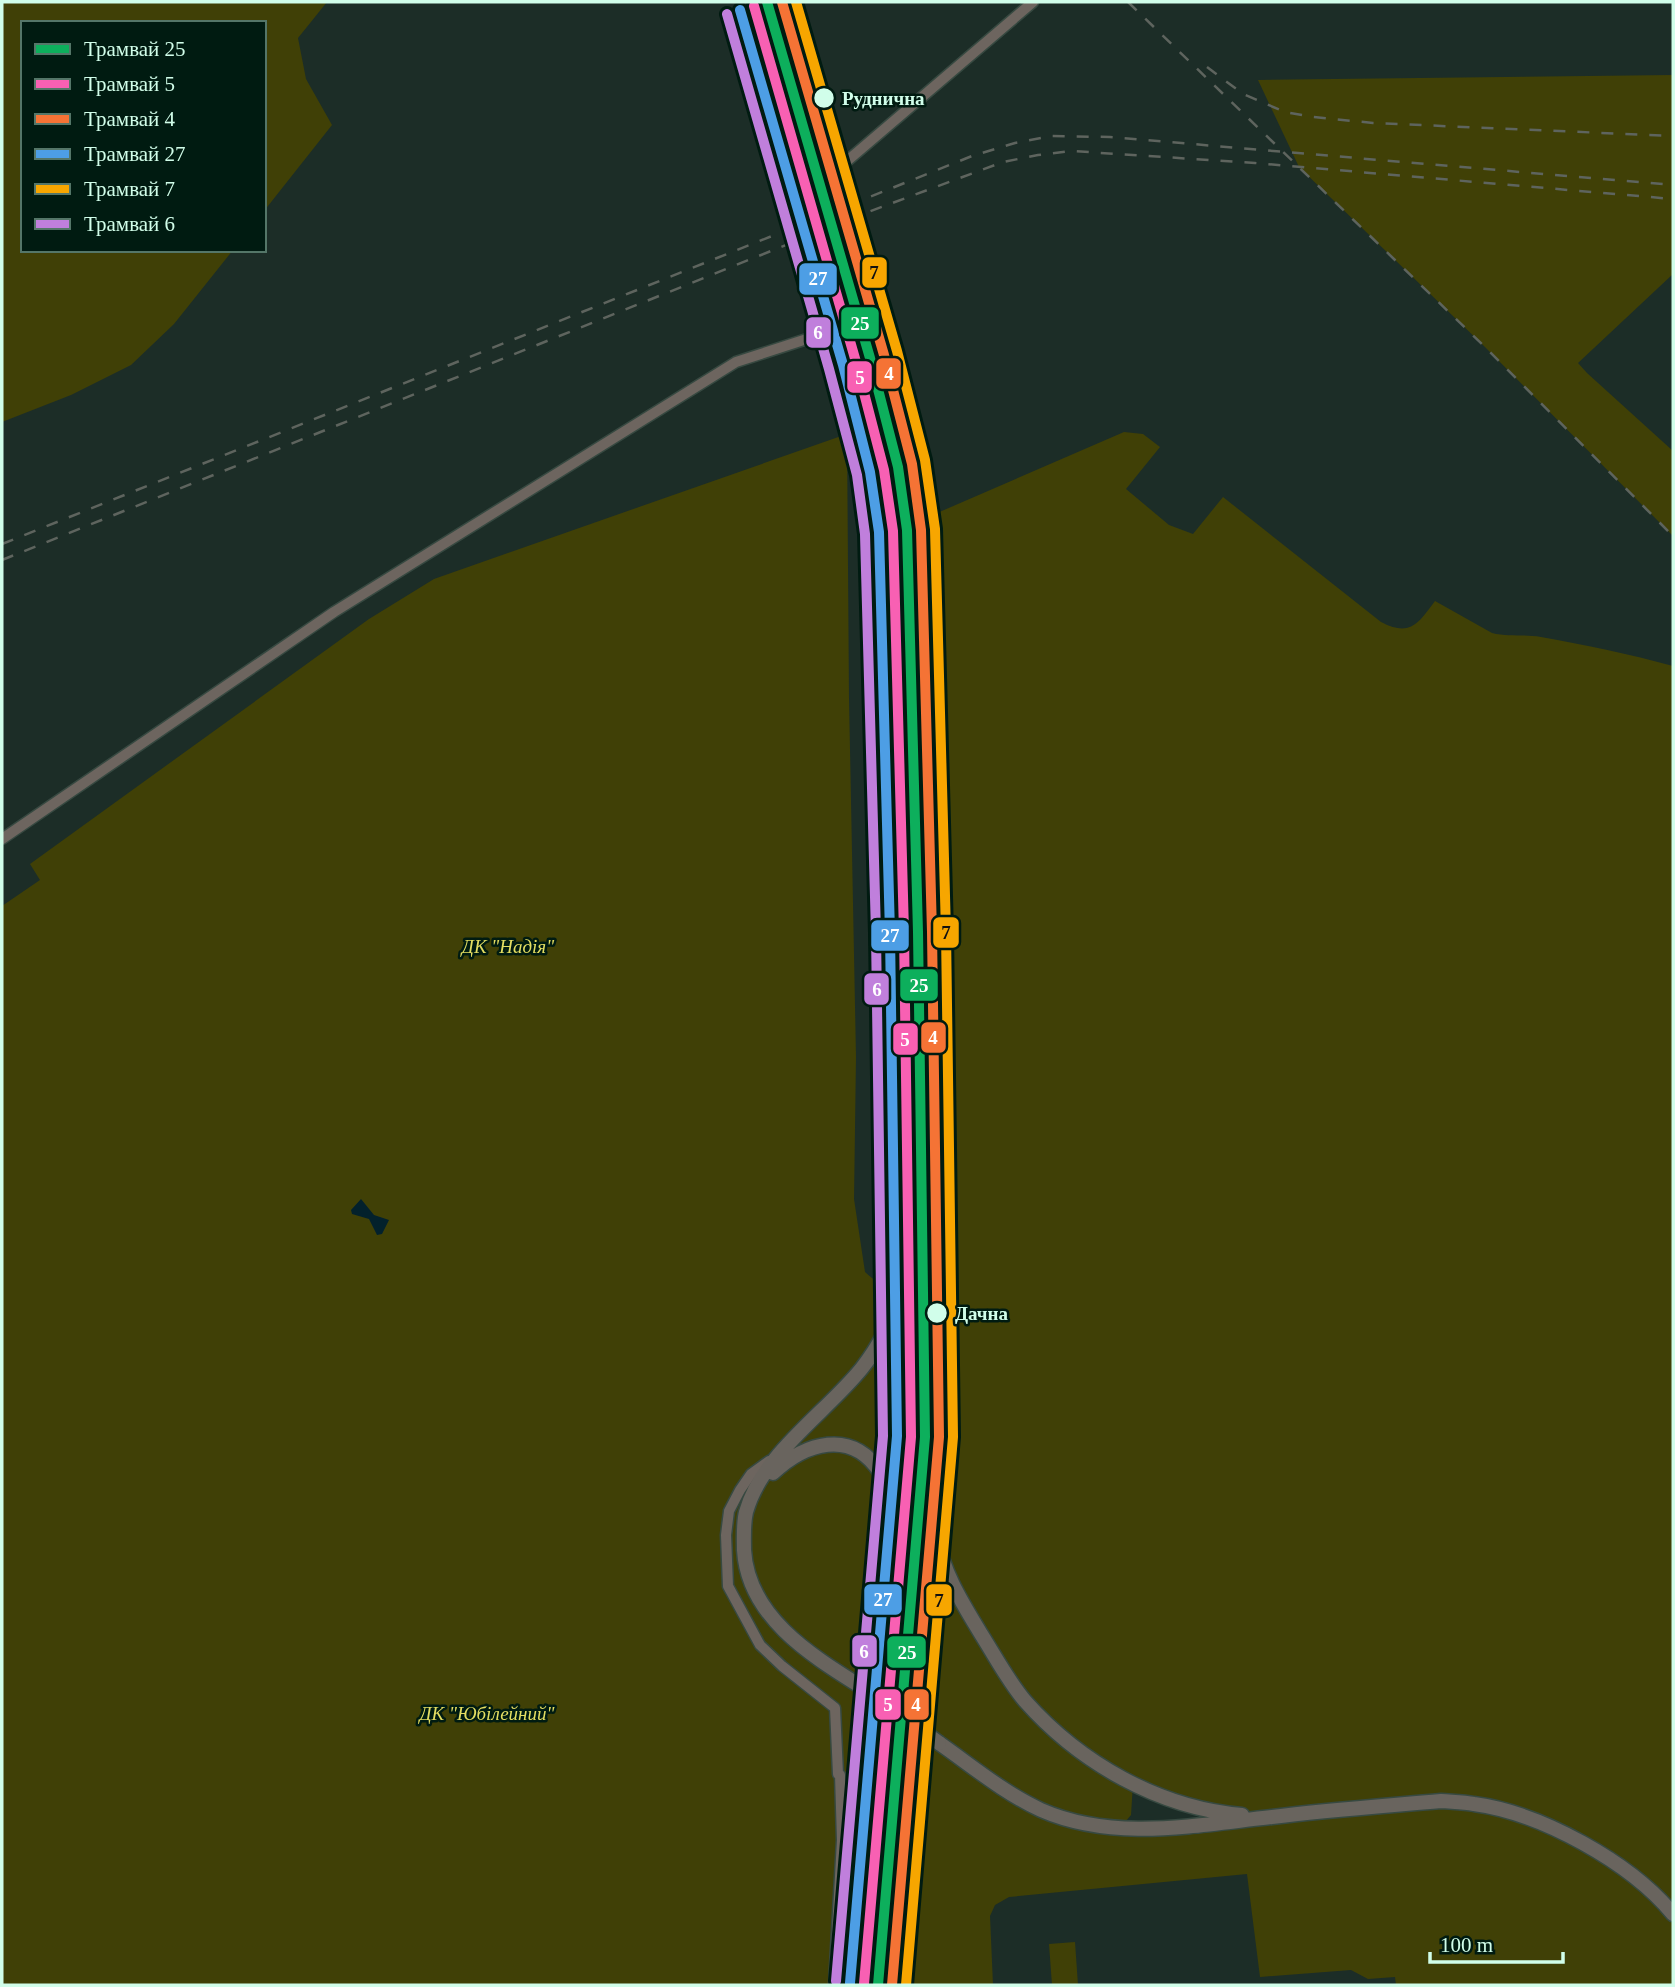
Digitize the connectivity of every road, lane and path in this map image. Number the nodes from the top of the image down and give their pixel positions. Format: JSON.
{"nodes":[{"id":1,"x":760,"y":2,"type":"edge"},
{"id":2,"x":785,"y":2,"type":"edge"},
{"id":3,"x":1032,"y":2,"type":"edge"},
{"id":4,"x":833,"y":173,"type":"junction"},
{"id":5,"x":853,"y":324,"type":"junction"},
{"id":6,"x":2,"y":839,"type":"edge"},
{"id":7,"x":904,"y":1290,"type":"junction"},
{"id":8,"x":782,"y":1451,"type":"junction"},
{"id":9,"x":750,"y":1501,"type":"junction"},
{"id":10,"x":934,"y":1522,"type":"junction"},
{"id":11,"x":901,"y":1530,"type":"junction"},
{"id":12,"x":1271,"y":1816,"type":"junction"},
{"id":13,"x":1673,"y":1914,"type":"edge"},
{"id":14,"x":834,"y":1985,"type":"edge"},
{"id":15,"x":868,"y":1985,"type":"edge"},
{"id":16,"x":893,"y":1985,"type":"edge"}],
"edges":[{"from":1,"to":5,"type":"main road"},
{"from":2,"to":4,"type":"main road"},
{"from":3,"to":4,"type":"street"},
{"from":4,"to":10,"type":"main road"},
{"from":5,"to":6,"type":"street"},
{"from":5,"to":7,"type":"main road"},
{"from":7,"to":8,"type":"main road"},
{"from":7,"to":11,"type":"main road"},
{"from":8,"to":9,"type":"main road"},
{"from":8,"to":14,"type":"street"},
{"from":9,"to":11,"type":"main road"},
{"from":9,"to":12,"type":"main road","bridge":true},
{"from":10,"to":12,"type":"main road"},
{"from":10,"to":16,"type":"main road"},
{"from":11,"to":15,"type":"main road"},
{"from":12,"to":13,"type":"main road"}]}
